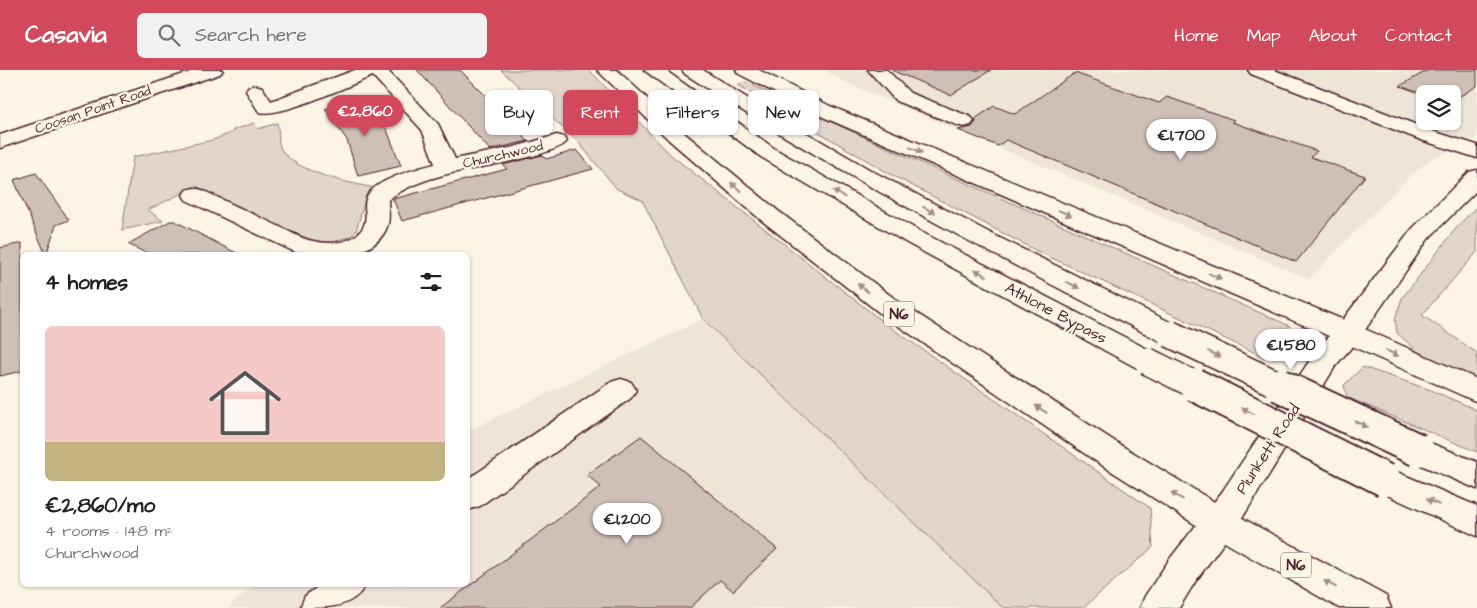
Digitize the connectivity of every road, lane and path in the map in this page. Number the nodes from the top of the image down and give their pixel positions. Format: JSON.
{"nodes":[{"id":1,"x":214,"y":70,"type":"edge"},
{"id":2,"x":372,"y":70,"type":"edge"},
{"id":3,"x":377,"y":70,"type":"edge"},
{"id":4,"x":606,"y":70,"type":"edge"},
{"id":5,"x":653,"y":70,"type":"edge"},
{"id":6,"x":691,"y":70,"type":"edge"},
{"id":7,"x":745,"y":70,"type":"edge"},
{"id":8,"x":877,"y":70,"type":"edge"},
{"id":9,"x":1257,"y":70,"type":"edge"},
{"id":10,"x":1350,"y":85,"type":"dead end"},
{"id":11,"x":255,"y":91,"type":"dead end"},
{"id":12,"x":1329,"y":98,"type":"junction"},
{"id":13,"x":964,"y":121,"type":"dead end"},
{"id":14,"x":557,"y":141,"type":"dead end"},
{"id":15,"x":0,"y":142,"type":"edge"},
{"id":16,"x":1477,"y":152,"type":"edge"},
{"id":17,"x":448,"y":168,"type":"junction"},
{"id":18,"x":1477,"y":177,"type":"edge"},
{"id":19,"x":194,"y":195,"type":"dead end"},
{"id":20,"x":1348,"y":333,"type":"junction"},
{"id":21,"x":621,"y":390,"type":"dead end"},
{"id":22,"x":1477,"y":392,"type":"edge"},
{"id":23,"x":1477,"y":476,"type":"edge"},
{"id":24,"x":470,"y":495,"type":"edge"},
{"id":25,"x":1219,"y":522,"type":"junction"},
{"id":26,"x":1477,"y":522,"type":"edge"},
{"id":27,"x":345,"y":587,"type":"edge"},
{"id":28,"x":318,"y":608,"type":"edge"},
{"id":29,"x":1158,"y":608,"type":"edge"},
{"id":30,"x":1373,"y":608,"type":"edge"}],
"edges":[{"from":1,"to":15,"type":"main road","name":"Coosan Point Road"},
{"from":2,"to":11,"type":"main road"},
{"from":3,"to":17,"type":"main road","name":"Churchwood"},
{"from":25,"to":4,"type":"main road","number":"N6","one_way":true},
{"from":26,"to":5,"type":"main road","name":"Athlone Bypass","one_way":true,"bridge":true},
{"from":6,"to":23,"type":"main road","name":"Athlone Bypass","one_way":true,"bridge":true},
{"from":7,"to":20,"type":"main road","one_way":true},
{"from":8,"to":13,"type":"main road"},
{"from":9,"to":12,"type":"main road"},
{"from":10,"to":12,"type":"main road"},
{"from":12,"to":16,"type":"main road"},
{"from":14,"to":17,"type":"main road","name":"Churchwood"},
{"from":17,"to":19,"type":"main road","name":"Churchwood"},
{"from":18,"to":20,"type":"main road","name":"Plunkett Road"},
{"from":20,"to":22,"type":"main road","one_way":true},
{"from":20,"to":25,"type":"main road","name":"Plunkett Road"},
{"from":21,"to":24,"type":"main road"},
{"from":25,"to":29,"type":"main road","name":"Plunkett Road"},
{"from":30,"to":25,"type":"main road","number":"N6","one_way":true},
{"from":27,"to":28,"type":"main road"}]}
